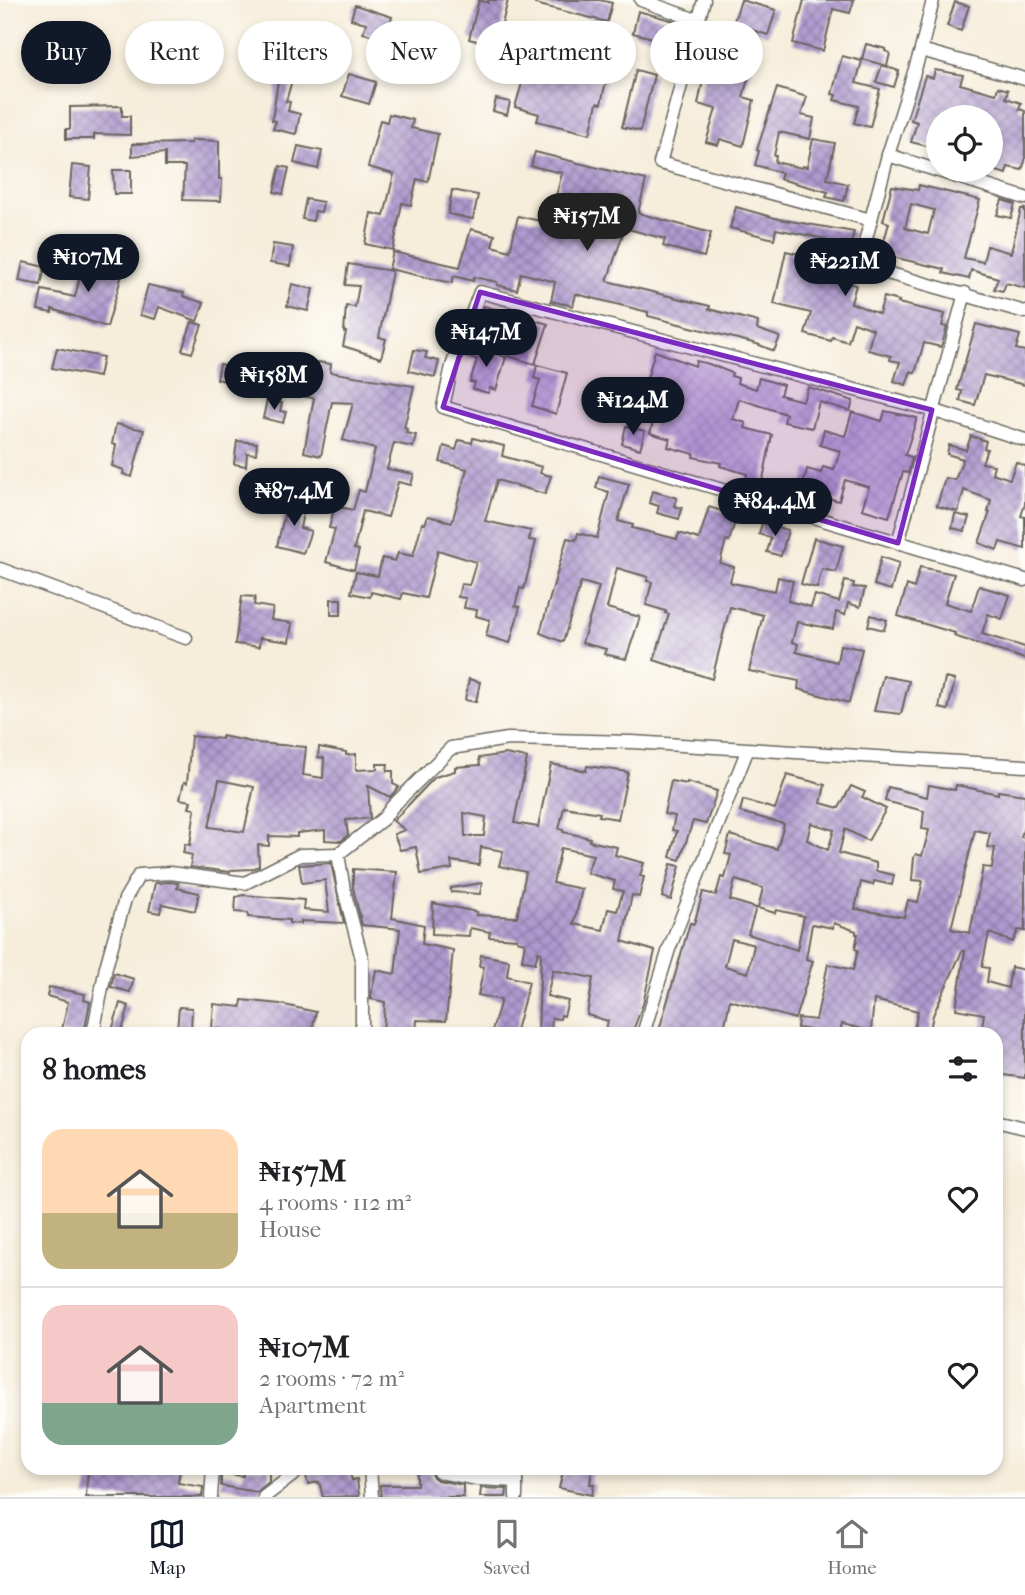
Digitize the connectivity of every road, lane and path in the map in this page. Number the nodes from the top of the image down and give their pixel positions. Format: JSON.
{"nodes":[{"id":1,"x":641,"y":0,"type":"edge"},
{"id":2,"x":704,"y":0,"type":"edge"},
{"id":3,"x":933,"y":0,"type":"edge"},
{"id":4,"x":699,"y":21,"type":"joint"},
{"id":5,"x":920,"y":50,"type":"junction"},
{"id":6,"x":1025,"y":79,"type":"edge"},
{"id":7,"x":682,"y":84,"type":"edge"},
{"id":8,"x":888,"y":155,"type":"junction"},
{"id":9,"x":1025,"y":198,"type":"edge"},
{"id":10,"x":871,"y":219,"type":"junction"},
{"id":11,"x":965,"y":293,"type":"junction"},
{"id":12,"x":1025,"y":312,"type":"edge"},
{"id":13,"x":932,"y":410,"type":"junction"},
{"id":14,"x":1025,"y":440,"type":"edge"},
{"id":15,"x":898,"y":543,"type":"junction"},
{"id":16,"x":0,"y":569,"type":"edge"},
{"id":17,"x":1025,"y":580,"type":"edge"},
{"id":18,"x":186,"y":638,"type":"dead end"},
{"id":19,"x":747,"y":751,"type":"junction"},
{"id":20,"x":1025,"y":766,"type":"edge"},
{"id":21,"x":338,"y":854,"type":"junction"},
{"id":22,"x":94,"y":1027,"type":"edge"},
{"id":23,"x":362,"y":1027,"type":"edge"},
{"id":24,"x":645,"y":1027,"type":"edge"},
{"id":25,"x":1003,"y":1123,"type":"edge"},
{"id":26,"x":1025,"y":1128,"type":"edge"},
{"id":27,"x":213,"y":1475,"type":"edge"},
{"id":28,"x":293,"y":1475,"type":"edge"},
{"id":29,"x":370,"y":1475,"type":"edge"},
{"id":30,"x":456,"y":1475,"type":"edge"},
{"id":31,"x":516,"y":1475,"type":"edge"},
{"id":32,"x":211,"y":1497,"type":"edge"},
{"id":33,"x":264,"y":1497,"type":"edge"},
{"id":34,"x":372,"y":1497,"type":"edge"},
{"id":35,"x":516,"y":1497,"type":"edge"}],
"edges":[{"from":1,"to":4,"type":"street"},
{"from":2,"to":4,"type":"street"},
{"from":3,"to":5,"type":"street"},
{"from":5,"to":6,"type":"street"},
{"from":5,"to":8,"type":"street"},
{"from":7,"to":10,"type":"street"},
{"from":8,"to":9,"type":"street"},
{"from":8,"to":10,"type":"street"},
{"from":10,"to":11,"type":"street"},
{"from":11,"to":12,"type":"street"},
{"from":11,"to":13,"type":"street"},
{"from":13,"to":14,"type":"street"},
{"from":13,"to":15,"type":"street"},
{"from":13,"to":15,"type":"street"},
{"from":15,"to":17,"type":"street"},
{"from":16,"to":18,"type":"street"},
{"from":19,"to":20,"type":"street"},
{"from":19,"to":21,"type":"street"},
{"from":19,"to":24,"type":"street"},
{"from":21,"to":22,"type":"street"},
{"from":21,"to":23,"type":"street"},
{"from":25,"to":26,"type":"street"},
{"from":27,"to":32,"type":"street"},
{"from":28,"to":33,"type":"street"},
{"from":29,"to":34,"type":"street"},
{"from":30,"to":31,"type":"street"},
{"from":31,"to":35,"type":"street"}]}
